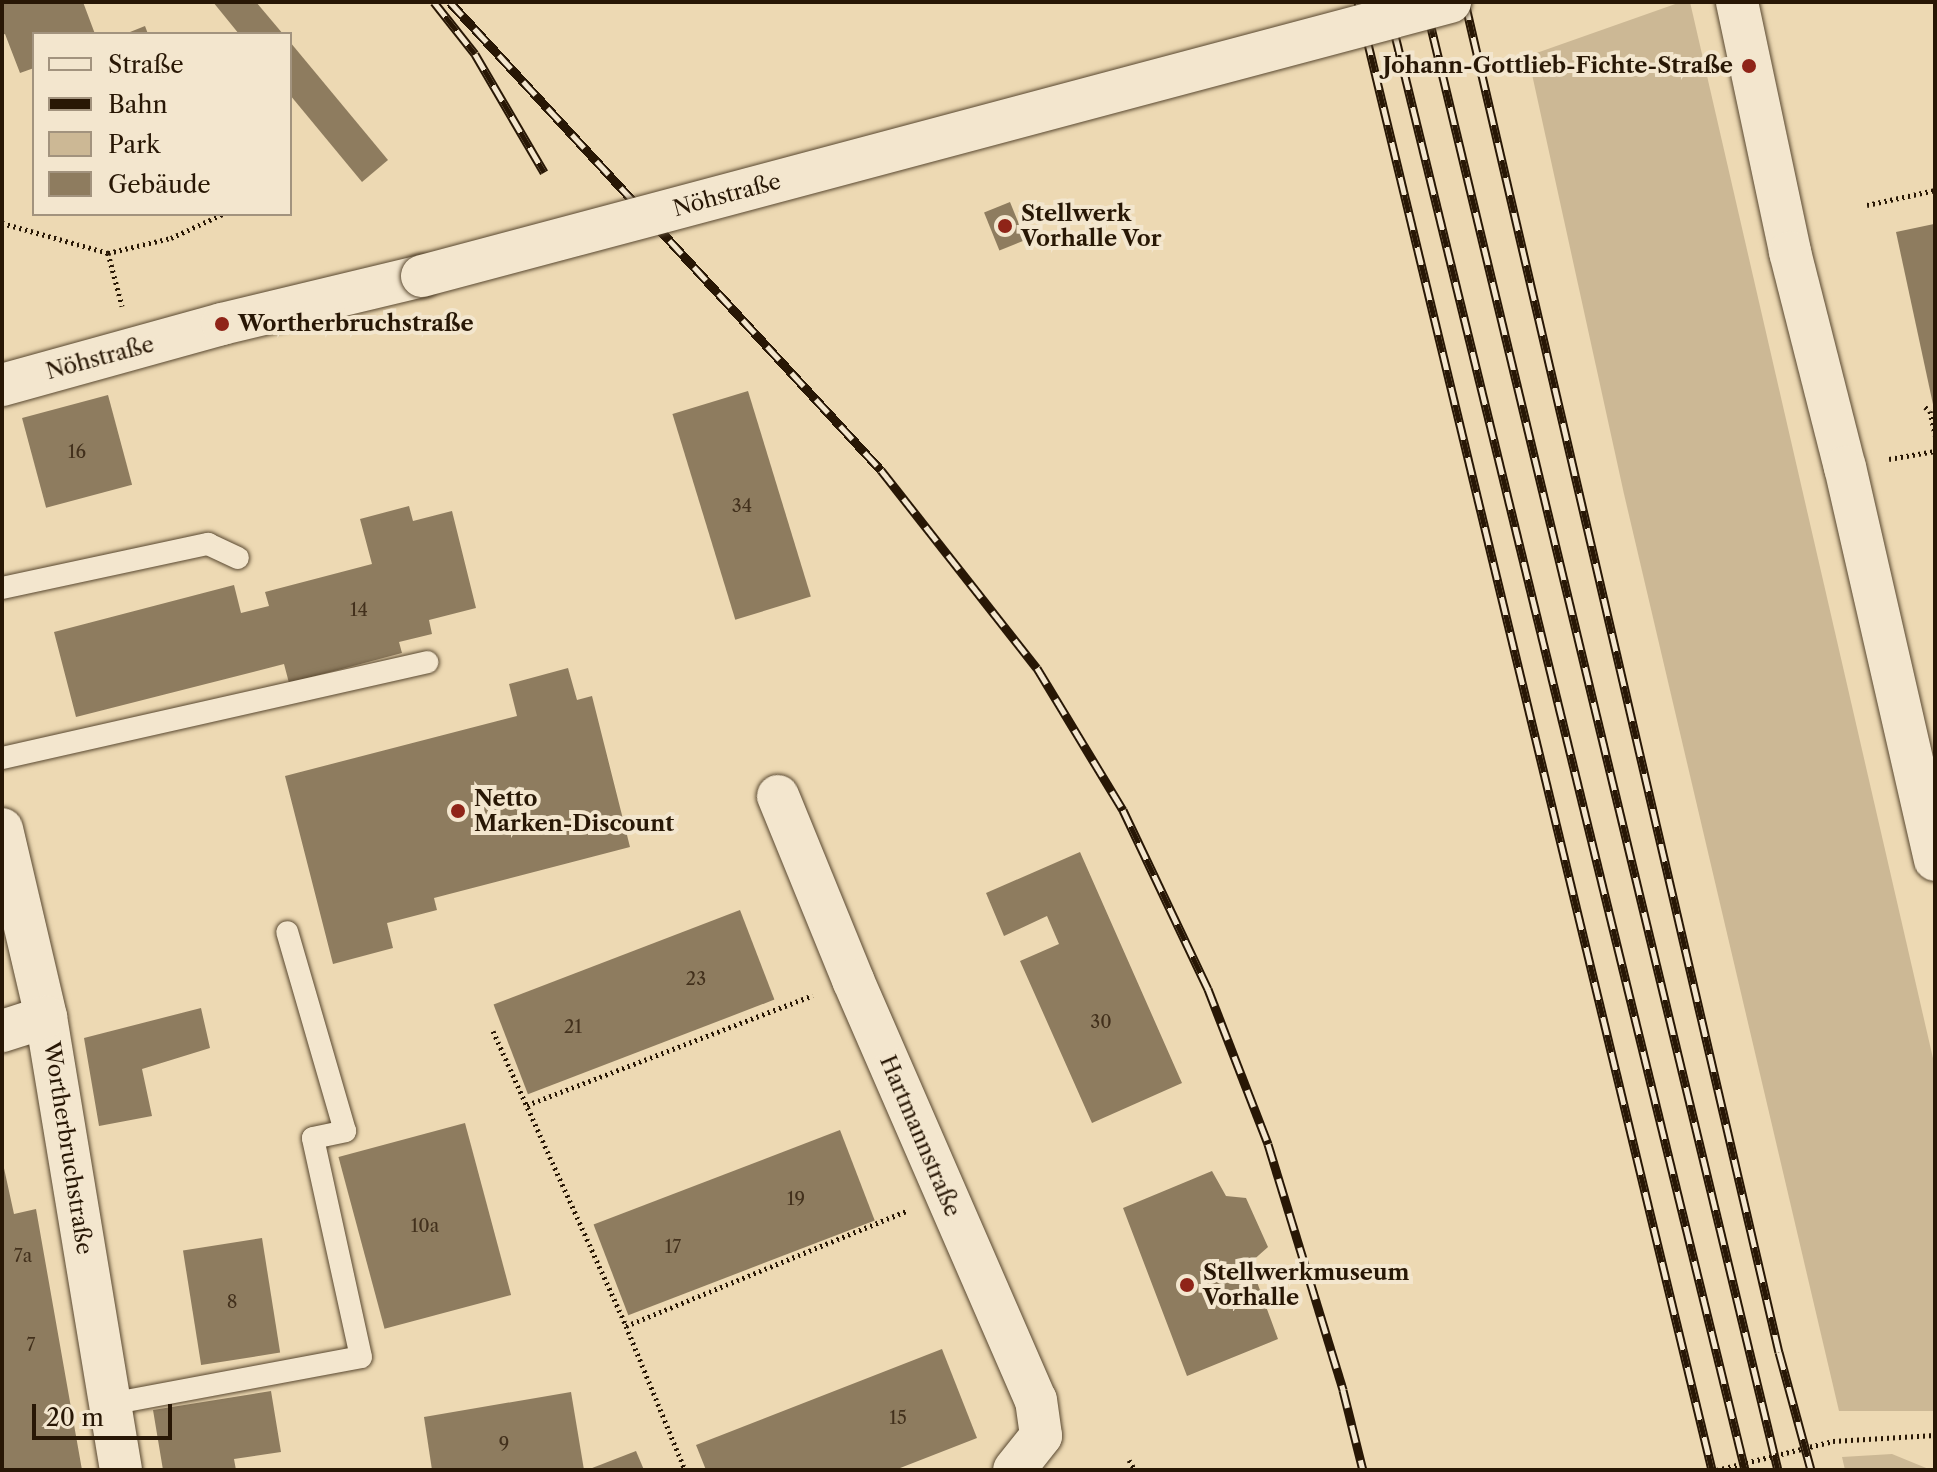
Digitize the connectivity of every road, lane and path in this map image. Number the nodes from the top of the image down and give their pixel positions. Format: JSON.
{"nodes":[{"id":1,"x":1450,"y":2,"type":"edge"},
{"id":2,"x":1737,"y":2,"type":"edge"},
{"id":3,"x":1935,"y":190,"type":"edge"},
{"id":4,"x":1867,"y":205,"type":"dead end"},
{"id":5,"x":219,"y":216,"type":"edge"},
{"id":6,"x":2,"y":223,"type":"edge"},
{"id":7,"x":108,"y":253,"type":"junction"},
{"id":8,"x":134,"y":350,"type":"junction"},
{"id":9,"x":2,"y":385,"type":"edge"},
{"id":10,"x":1925,"y":407,"type":"dead end"},
{"id":11,"x":1935,"y":435,"type":"edge"},
{"id":12,"x":238,"y":558,"type":"dead end"},
{"id":13,"x":2,"y":588,"type":"edge"},
{"id":14,"x":427,"y":662,"type":"dead end"},
{"id":15,"x":2,"y":758,"type":"edge"},
{"id":16,"x":778,"y":796,"type":"dead end"},
{"id":17,"x":2,"y":829,"type":"edge"},
{"id":18,"x":1935,"y":860,"type":"edge"},
{"id":19,"x":287,"y":932,"type":"dead end"},
{"id":20,"x":853,"y":980,"type":"junction"},
{"id":21,"x":46,"y":1017,"type":"junction"},
{"id":22,"x":2,"y":1031,"type":"edge"},
{"id":23,"x":493,"y":1031,"type":"dead end"},
{"id":24,"x":527,"y":1105,"type":"junction"},
{"id":25,"x":945,"y":1196,"type":"junction"},
{"id":26,"x":626,"y":1326,"type":"junction"},
{"id":27,"x":110,"y":1404,"type":"junction"},
{"id":28,"x":1935,"y":1435,"type":"edge"},
{"id":29,"x":1129,"y":1460,"type":"dead end"},
{"id":30,"x":121,"y":1470,"type":"edge"},
{"id":31,"x":685,"y":1470,"type":"edge"},
{"id":32,"x":1014,"y":1470,"type":"edge"},
{"id":33,"x":1135,"y":1470,"type":"edge"},
{"id":34,"x":1717,"y":1470,"type":"edge"}],
"edges":[{"from":1,"to":8,"type":"street","name":"Nöhstraße","bridge":true},
{"from":2,"to":18,"type":"street"},
{"from":3,"to":4,"type":"path"},
{"from":5,"to":7,"type":"path"},
{"from":6,"to":7,"type":"path"},
{"from":7,"to":8,"type":"path"},
{"from":8,"to":9,"type":"street","name":"Nöhstraße"},
{"from":10,"to":11,"type":"path"},
{"from":12,"to":13,"type":"lane"},
{"from":14,"to":15,"type":"lane"},
{"from":16,"to":20,"type":"street","name":"Hartmannstraße"},
{"from":17,"to":21,"type":"street","name":"Wortherbruchstraße"},
{"from":19,"to":27,"type":"lane"},
{"from":20,"to":24,"type":"path"},
{"from":20,"to":25,"type":"street","name":"Hartmannstraße"},
{"from":21,"to":22,"type":"street"},
{"from":21,"to":27,"type":"street","name":"Wortherbruchstraße"},
{"from":23,"to":24,"type":"path"},
{"from":24,"to":26,"type":"path"},
{"from":25,"to":26,"type":"path"},
{"from":25,"to":32,"type":"street","name":"Hartmannstraße"},
{"from":26,"to":31,"type":"path"},
{"from":27,"to":30,"type":"street","name":"Wortherbruchstraße"},
{"from":28,"to":34,"type":"path","bridge":true},
{"from":29,"to":33,"type":"path"}]}
